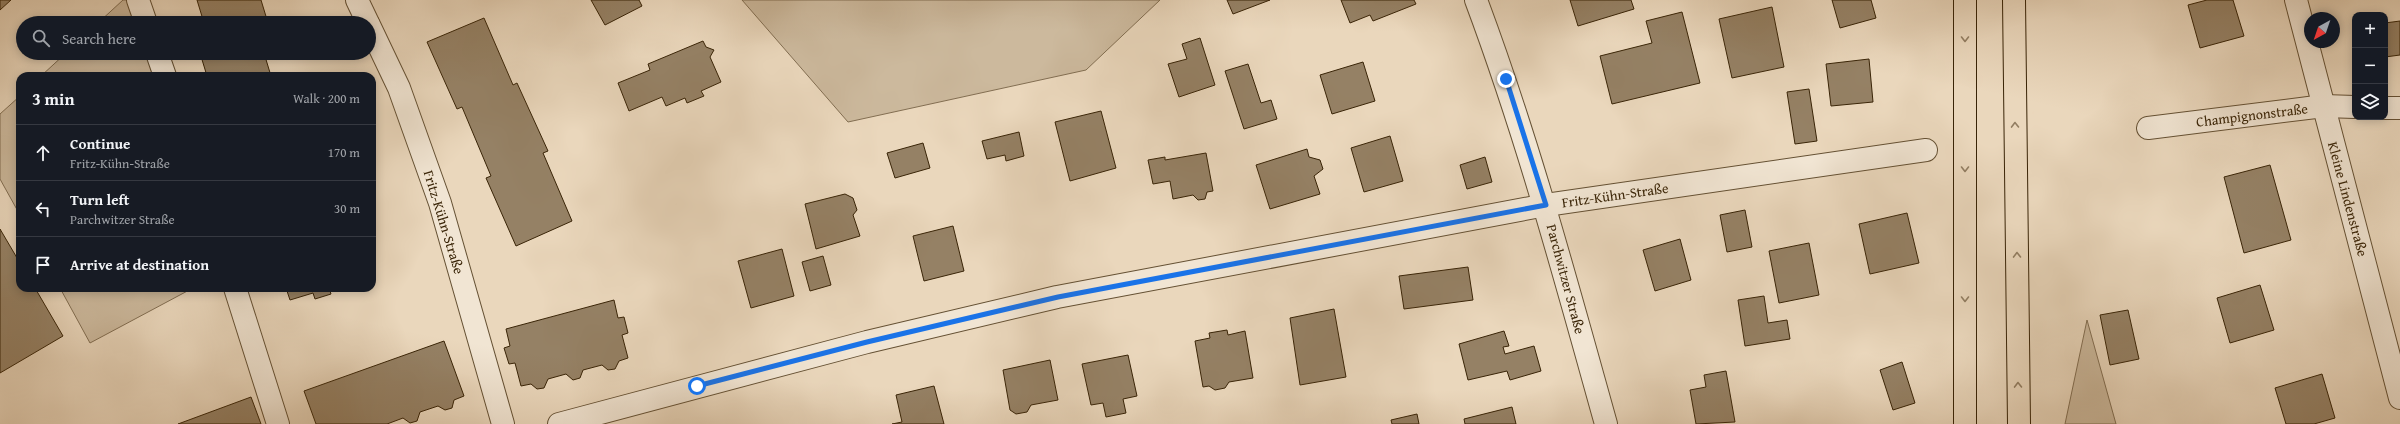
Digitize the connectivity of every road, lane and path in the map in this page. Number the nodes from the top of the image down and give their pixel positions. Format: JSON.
{"nodes":[{"id":1,"x":138,"y":0,"type":"edge"},
{"id":2,"x":357,"y":0,"type":"edge"},
{"id":3,"x":1476,"y":0,"type":"edge"},
{"id":4,"x":1965,"y":0,"type":"edge"},
{"id":5,"x":2014,"y":0,"type":"edge"},
{"id":6,"x":2296,"y":0,"type":"edge"},
{"id":7,"x":144,"y":16,"type":"edge"},
{"id":8,"x":364,"y":16,"type":"edge"},
{"id":9,"x":376,"y":41,"type":"edge"},
{"id":10,"x":159,"y":60,"type":"edge"},
{"id":11,"x":164,"y":72,"type":"edge"},
{"id":12,"x":2324,"y":106,"type":"junction"},
{"id":13,"x":2352,"y":107,"type":"edge"},
{"id":14,"x":2388,"y":108,"type":"edge"},
{"id":15,"x":2400,"y":108,"type":"edge"},
{"id":16,"x":2148,"y":128,"type":"dead end"},
{"id":17,"x":1926,"y":150,"type":"dead end"},
{"id":18,"x":1546,"y":205,"type":"junction"},
{"id":19,"x":236,"y":292,"type":"edge"},
{"id":20,"x":2400,"y":398,"type":"edge"},
{"id":21,"x":278,"y":424,"type":"edge"},
{"id":22,"x":503,"y":424,"type":"edge"},
{"id":23,"x":559,"y":424,"type":"edge"},
{"id":24,"x":1606,"y":424,"type":"edge"},
{"id":25,"x":1965,"y":424,"type":"edge"},
{"id":26,"x":2019,"y":424,"type":"edge"}],
"edges":[{"from":1,"to":7,"type":"street"},
{"from":2,"to":8,"type":"street","name":"Fritz-Kühn-Straße"},
{"from":3,"to":18,"type":"street","name":"Parchwitzer Straße"},
{"from":4,"to":25,"type":"highway","one_way":true},
{"from":26,"to":5,"type":"highway","one_way":true},
{"from":6,"to":12,"type":"street","name":"Kleine Lindenstraße"},
{"from":9,"to":22,"type":"street","name":"Fritz-Kühn-Straße"},
{"from":10,"to":11,"type":"street"},
{"from":12,"to":13,"type":"street","name":"Champignonstraße"},
{"from":12,"to":16,"type":"street","name":"Champignonstraße"},
{"from":12,"to":20,"type":"street","name":"Kleine Lindenstraße"},
{"from":14,"to":15,"type":"street"},
{"from":17,"to":18,"type":"street","name":"Fritz-Kühn-Straße"},
{"from":18,"to":23,"type":"street","name":"Fritz-Kühn-Straße"},
{"from":18,"to":24,"type":"street","name":"Parchwitzer Straße"},
{"from":19,"to":21,"type":"street"}]}
